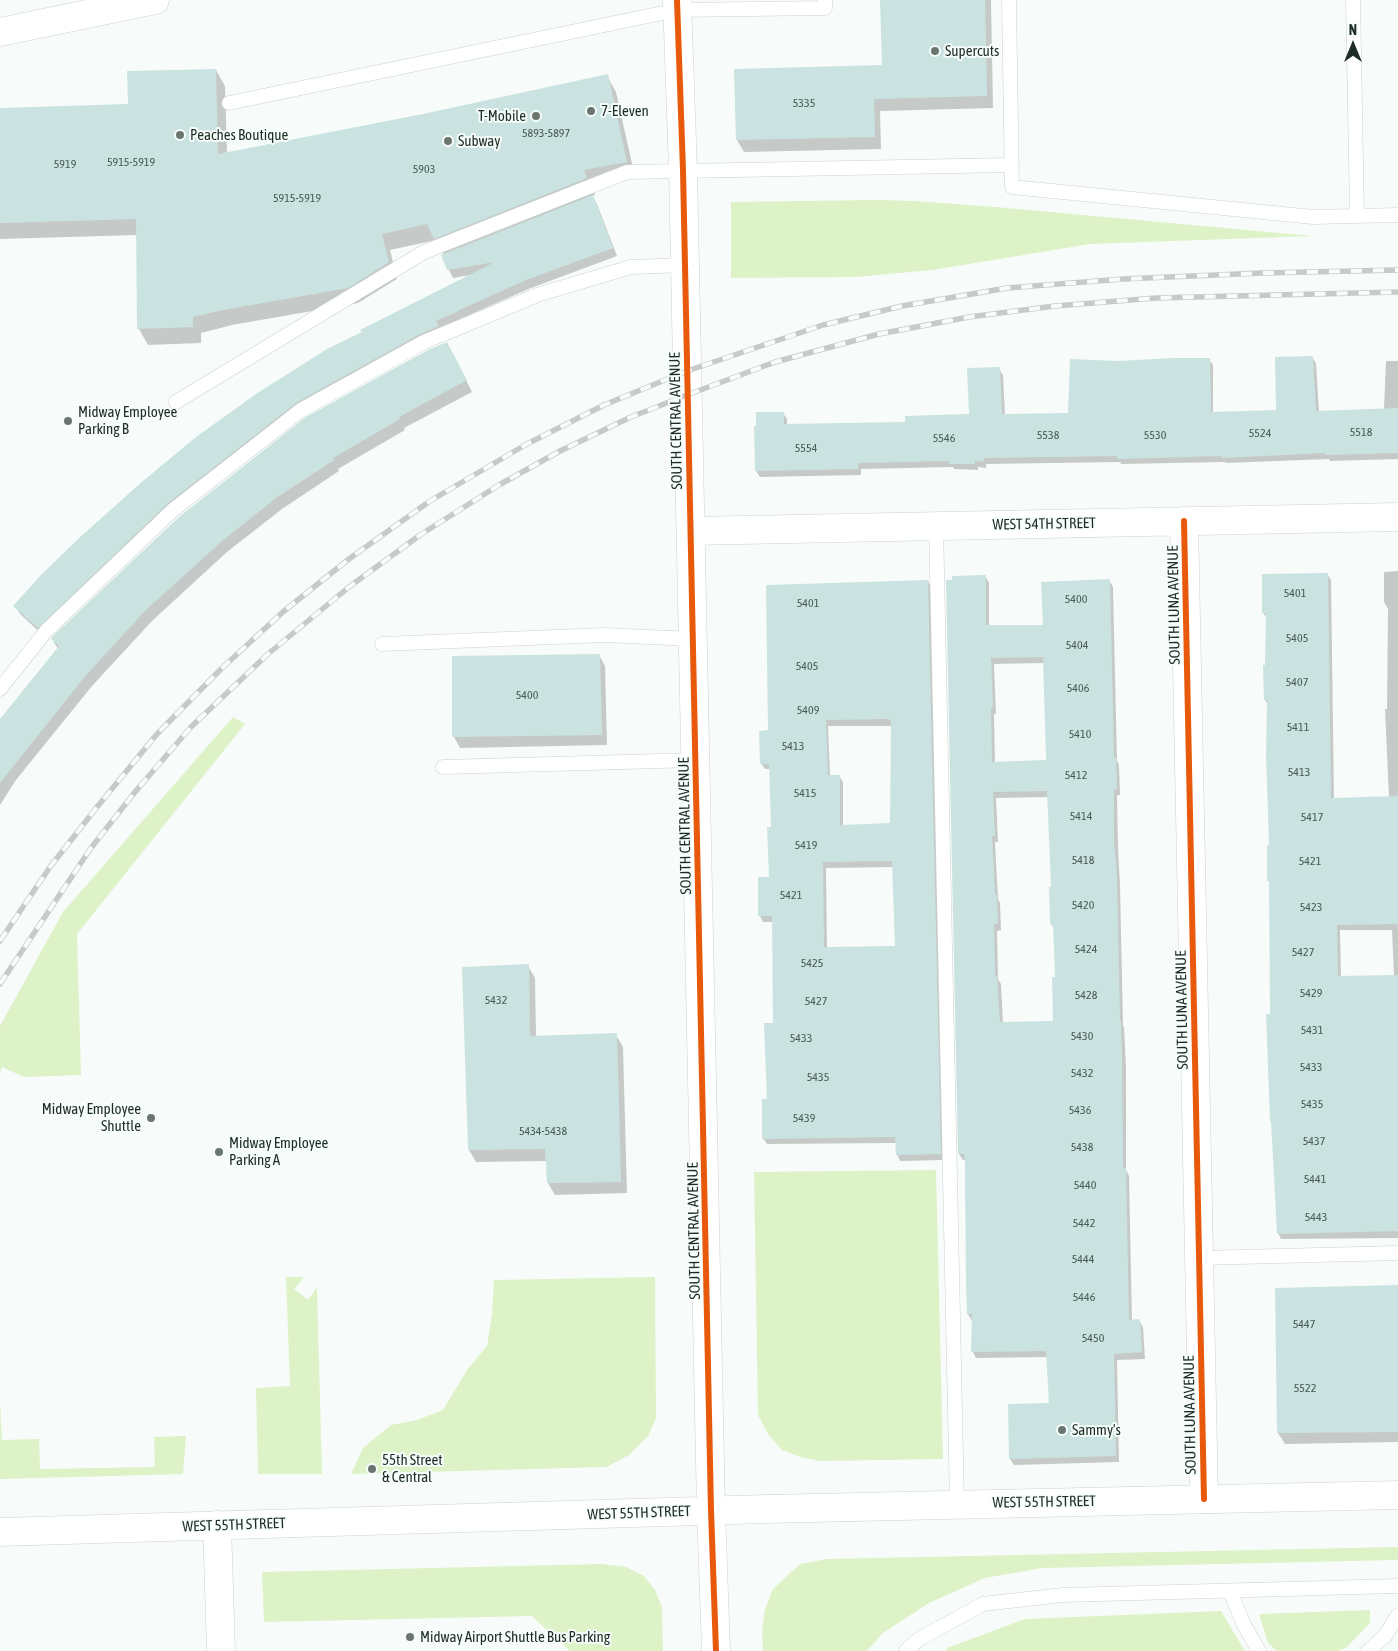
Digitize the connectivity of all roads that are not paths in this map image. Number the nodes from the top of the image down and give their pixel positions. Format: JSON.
{"nodes":[{"id":1,"x":155,"y":0,"type":"edge"},
{"id":2,"x":825,"y":0,"type":"edge"},
{"id":3,"x":1009,"y":0,"type":"edge"},
{"id":4,"x":1353,"y":0,"type":"edge"},
{"id":5,"x":677,"y":5,"type":"edge"},
{"id":6,"x":0,"y":32,"type":"edge"},
{"id":7,"x":229,"y":103,"type":"dead end"},
{"id":8,"x":1012,"y":165,"type":"junction"},
{"id":9,"x":683,"y":170,"type":"junction"},
{"id":10,"x":1398,"y":215,"type":"edge"},
{"id":11,"x":1357,"y":216,"type":"junction"},
{"id":12,"x":685,"y":265,"type":"junction"},
{"id":13,"x":176,"y":402,"type":"dead end"},
{"id":14,"x":1398,"y":517,"type":"edge"},
{"id":15,"x":1184,"y":521,"type":"junction"},
{"id":16,"x":936,"y":526,"type":"junction"},
{"id":17,"x":691,"y":531,"type":"junction"},
{"id":18,"x":693,"y":639,"type":"junction"},
{"id":19,"x":382,"y":644,"type":"dead end"},
{"id":20,"x":0,"y":690,"type":"edge"},
{"id":21,"x":696,"y":760,"type":"junction"},
{"id":22,"x":443,"y":767,"type":"dead end"},
{"id":23,"x":1398,"y":1253,"type":"edge"},
{"id":24,"x":1200,"y":1258,"type":"junction"},
{"id":25,"x":1398,"y":1495,"type":"edge"},
{"id":26,"x":1204,"y":1499,"type":"junction"},
{"id":27,"x":957,"y":1504,"type":"junction"},
{"id":28,"x":711,"y":1510,"type":"junction"},
{"id":29,"x":217,"y":1526,"type":"junction"},
{"id":30,"x":0,"y":1532,"type":"edge"},
{"id":31,"x":1398,"y":1586,"type":"edge"},
{"id":32,"x":1230,"y":1591,"type":"junction"},
{"id":33,"x":1398,"y":1615,"type":"edge"},
{"id":34,"x":220,"y":1651,"type":"edge"},
{"id":35,"x":716,"y":1651,"type":"edge"},
{"id":36,"x":906,"y":1651,"type":"edge"},
{"id":37,"x":1260,"y":1651,"type":"edge"},
{"id":38,"x":1368,"y":1651,"type":"edge"}],
"edges":[{"from":1,"to":6,"type":"main road"},
{"from":2,"to":5,"type":"lane"},
{"from":3,"to":8,"type":"lane"},
{"from":4,"to":11,"type":"lane"},
{"from":5,"to":7,"type":"lane"},
{"from":5,"to":9,"type":"main road","name":"SOUTH CENTRAL AVENUE"},
{"from":8,"to":9,"type":"lane"},
{"from":8,"to":11,"type":"lane"},
{"from":9,"to":12,"type":"main road","name":"SOUTH CENTRAL AVENUE"},
{"from":9,"to":13,"type":"lane"},
{"from":10,"to":11,"type":"lane"},
{"from":12,"to":17,"type":"main road","name":"SOUTH CENTRAL AVENUE"},
{"from":12,"to":20,"type":"lane"},
{"from":14,"to":15,"type":"main road","name":"WEST 54TH STREET"},
{"from":15,"to":16,"type":"main road","name":"WEST 54TH STREET"},
{"from":15,"to":24,"type":"main road","name":"SOUTH LUNA AVENUE"},
{"from":16,"to":17,"type":"main road","name":"WEST 54TH STREET"},
{"from":16,"to":27,"type":"lane"},
{"from":17,"to":18,"type":"main road","name":"SOUTH CENTRAL AVENUE"},
{"from":18,"to":19,"type":"lane"},
{"from":18,"to":21,"type":"main road","name":"SOUTH CENTRAL AVENUE"},
{"from":21,"to":22,"type":"lane"},
{"from":21,"to":28,"type":"main road","name":"SOUTH CENTRAL AVENUE"},
{"from":23,"to":24,"type":"lane"},
{"from":24,"to":26,"type":"main road","name":"SOUTH LUNA AVENUE"},
{"from":25,"to":26,"type":"main road","name":"WEST 55TH STREET"},
{"from":26,"to":27,"type":"main road","name":"WEST 55TH STREET"},
{"from":27,"to":28,"type":"main road","name":"WEST 55TH STREET"},
{"from":28,"to":29,"type":"main road","name":"WEST 55TH STREET"},
{"from":28,"to":35,"type":"main road","name":"SOUTH CENTRAL AVENUE"},
{"from":29,"to":30,"type":"main road","name":"WEST 55TH STREET"},
{"from":29,"to":34,"type":"main road"},
{"from":31,"to":32,"type":"lane"},
{"from":32,"to":36,"type":"lane"},
{"from":32,"to":37,"type":"lane"},
{"from":33,"to":38,"type":"lane"}]}
